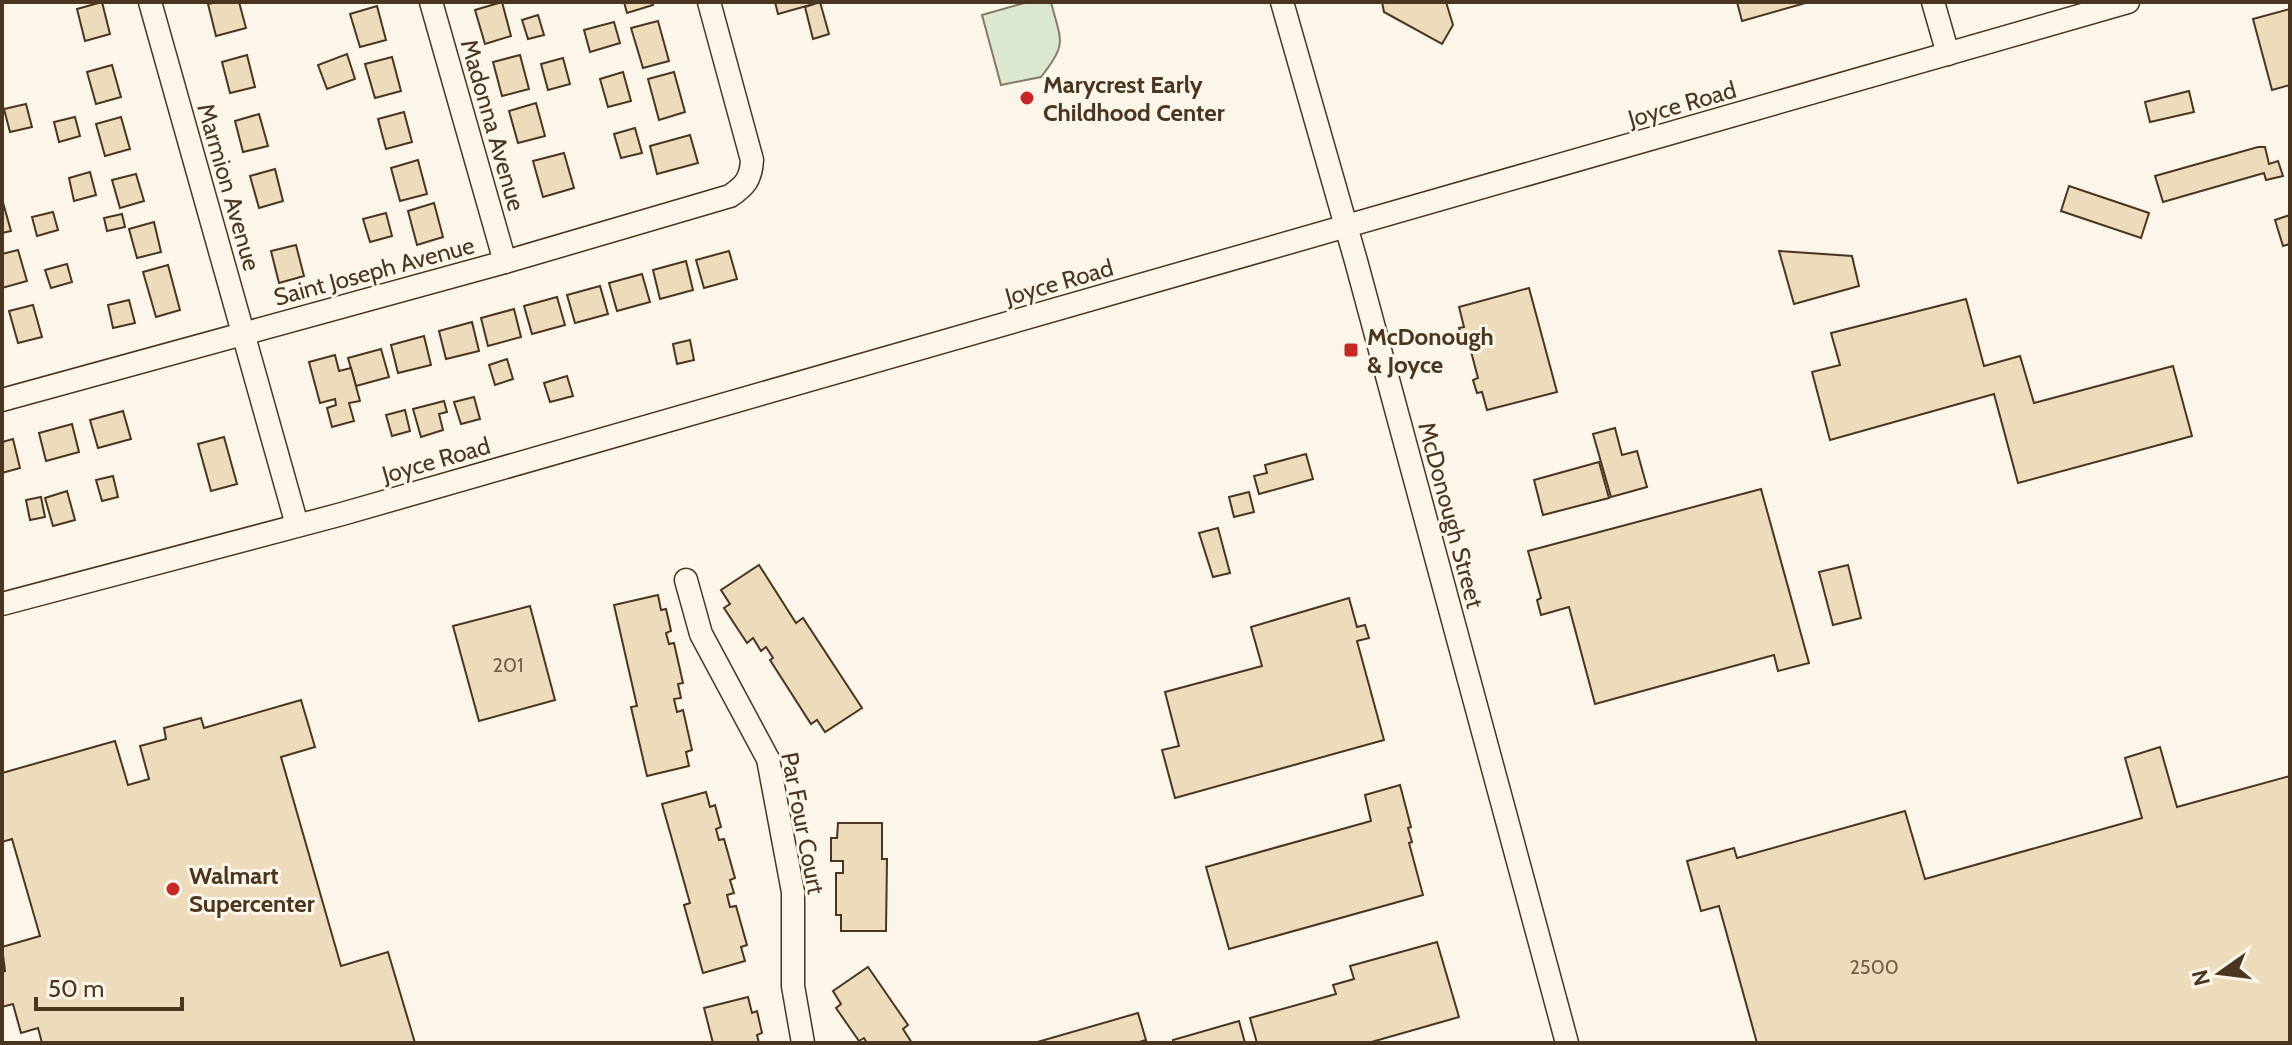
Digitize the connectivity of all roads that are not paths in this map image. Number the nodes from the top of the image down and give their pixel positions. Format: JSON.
{"nodes":[{"id":1,"x":150,"y":2,"type":"edge"},
{"id":2,"x":431,"y":2,"type":"edge"},
{"id":3,"x":709,"y":2,"type":"edge"},
{"id":4,"x":1282,"y":2,"type":"edge"},
{"id":5,"x":1933,"y":2,"type":"edge"},
{"id":6,"x":2128,"y":2,"type":"edge"},
{"id":7,"x":1948,"y":54,"type":"junction"},
{"id":8,"x":1346,"y":228,"type":"junction"},
{"id":9,"x":505,"y":262,"type":"junction"},
{"id":10,"x":243,"y":334,"type":"junction"},
{"id":11,"x":2,"y":400,"type":"edge"},
{"id":12,"x":297,"y":525,"type":"junction"},
{"id":13,"x":686,"y":580,"type":"dead end"},
{"id":14,"x":2,"y":604,"type":"edge"},
{"id":15,"x":803,"y":1043,"type":"edge"},
{"id":16,"x":1567,"y":1043,"type":"edge"}],
"edges":[{"from":1,"to":10,"type":"street","name":"Marmion Avenue"},
{"from":2,"to":9,"type":"street","name":"Madonna Avenue"},
{"from":3,"to":9,"type":"street","name":"Saint Joseph Avenue"},
{"from":4,"to":8,"type":"street","name":"McDonough Street"},
{"from":5,"to":7,"type":"street"},
{"from":6,"to":7,"type":"street","name":"Joyce Road"},
{"from":7,"to":8,"type":"street","name":"Joyce Road"},
{"from":8,"to":12,"type":"street","name":"Joyce Road"},
{"from":8,"to":16,"type":"street","name":"McDonough Street"},
{"from":9,"to":10,"type":"street","name":"Saint Joseph Avenue"},
{"from":10,"to":11,"type":"street","name":"Saint Joseph Avenue"},
{"from":10,"to":12,"type":"street","name":"Marmion Avenue"},
{"from":12,"to":14,"type":"street","name":"Joyce Road"},
{"from":13,"to":15,"type":"street","name":"Par Four Court"}]}
